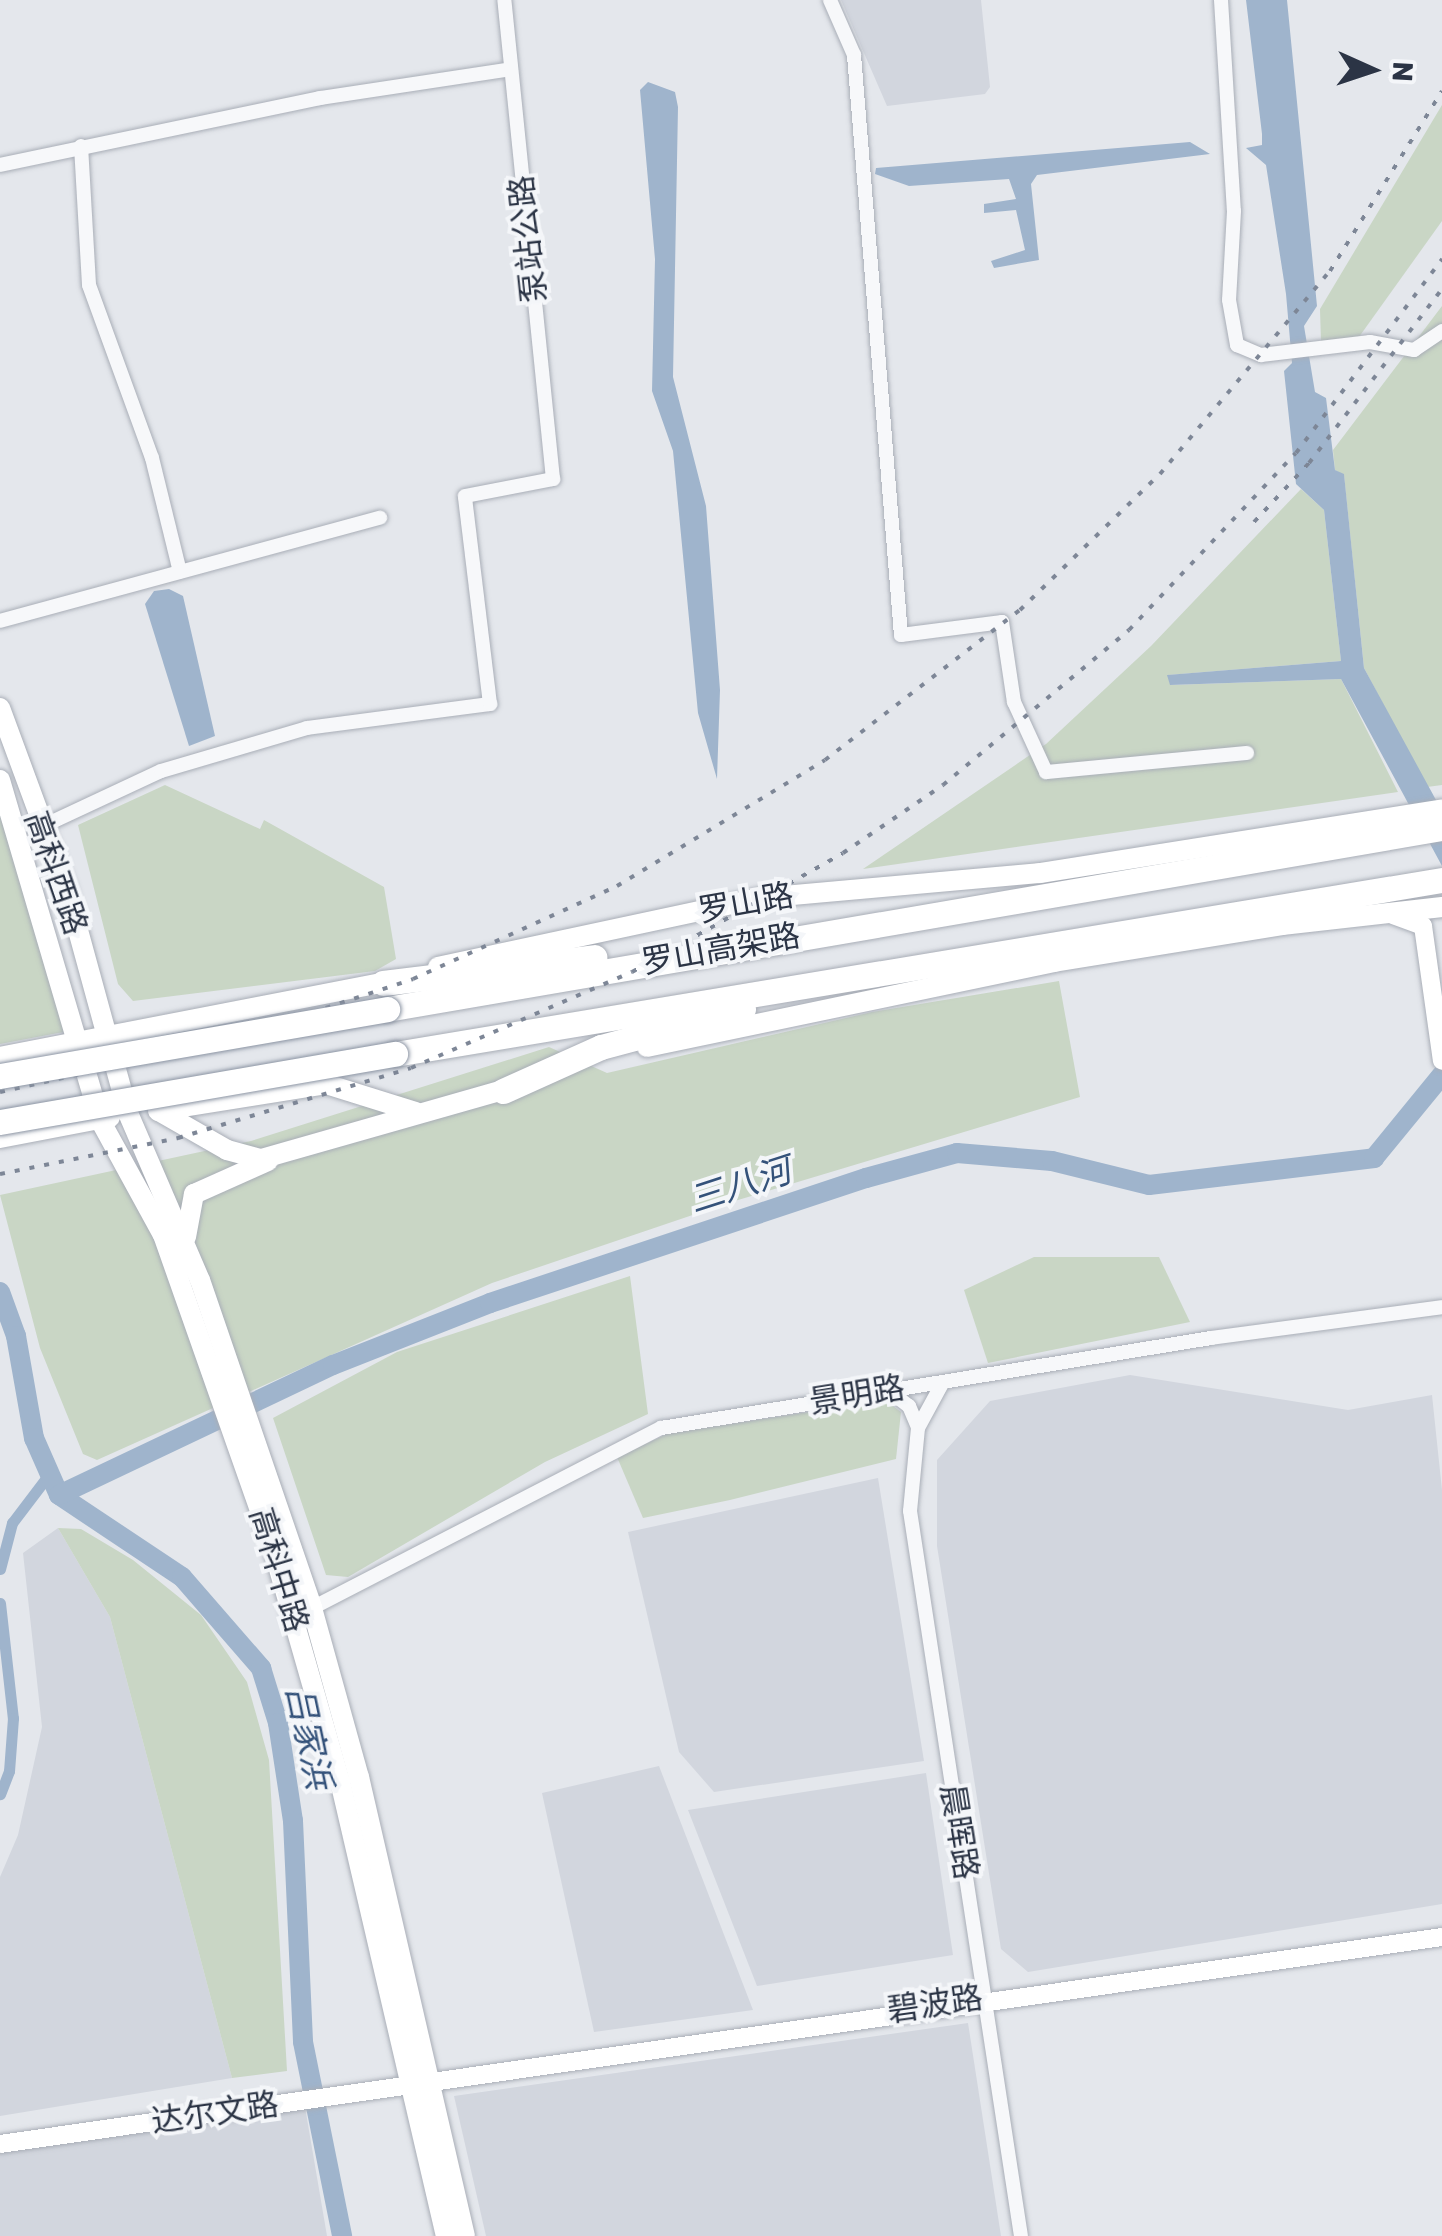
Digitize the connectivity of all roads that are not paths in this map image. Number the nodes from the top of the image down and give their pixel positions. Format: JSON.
{"nodes":[{"id":1,"x":504,"y":0,"type":"edge"},
{"id":2,"x":830,"y":0,"type":"edge"},
{"id":3,"x":1221,"y":0,"type":"edge"},
{"id":4,"x":511,"y":69,"type":"junction"},
{"id":5,"x":81,"y":146,"type":"junction"},
{"id":6,"x":0,"y":165,"type":"edge"},
{"id":7,"x":1442,"y":331,"type":"edge"},
{"id":8,"x":380,"y":518,"type":"dead end"},
{"id":9,"x":180,"y":572,"type":"junction"},
{"id":10,"x":0,"y":621,"type":"edge"},
{"id":11,"x":0,"y":708,"type":"edge"},
{"id":12,"x":1247,"y":753,"type":"dead end"},
{"id":13,"x":0,"y":780,"type":"edge"},
{"id":14,"x":1442,"y":808,"type":"edge"},
{"id":15,"x":1399,"y":825,"type":"junction"},
{"id":16,"x":41,"y":827,"type":"junction"},
{"id":17,"x":1442,"y":828,"type":"edge"},
{"id":18,"x":1441,"y":889,"type":"edge"},
{"id":19,"x":1393,"y":915,"type":"junction"},
{"id":20,"x":857,"y":924,"type":"junction"},
{"id":21,"x":863,"y":976,"type":"junction"},
{"id":22,"x":383,"y":983,"type":"junction"},
{"id":23,"x":105,"y":1040,"type":"junction"},
{"id":24,"x":78,"y":1043,"type":"junction"},
{"id":25,"x":0,"y":1057,"type":"edge"},
{"id":26,"x":1442,"y":1061,"type":"edge"},
{"id":27,"x":0,"y":1076,"type":"edge"},
{"id":28,"x":503,"y":1091,"type":"junction"},
{"id":29,"x":159,"y":1111,"type":"junction"},
{"id":30,"x":128,"y":1113,"type":"junction"},
{"id":31,"x":423,"y":1113,"type":"junction"},
{"id":32,"x":100,"y":1120,"type":"junction"},
{"id":33,"x":4,"y":1132,"type":"edge"},
{"id":34,"x":289,"y":1154,"type":"junction"},
{"id":35,"x":186,"y":1244,"type":"junction"},
{"id":36,"x":1442,"y":1308,"type":"edge"},
{"id":37,"x":942,"y":1382,"type":"junction"},
{"id":38,"x":888,"y":1390,"type":"junction"},
{"id":39,"x":232,"y":1399,"type":"junction"},
{"id":40,"x":918,"y":1428,"type":"junction"},
{"id":41,"x":244,"y":1432,"type":"junction"},
{"id":42,"x":312,"y":1608,"type":"junction"},
{"id":43,"x":1442,"y":1936,"type":"edge"},
{"id":44,"x":985,"y":2000,"type":"junction"},
{"id":45,"x":420,"y":2080,"type":"junction"},
{"id":46,"x":264,"y":2102,"type":"junction"},
{"id":47,"x":0,"y":2134,"type":"edge"},
{"id":48,"x":0,"y":2144,"type":"edge"},
{"id":49,"x":446,"y":2236,"type":"edge"},
{"id":50,"x":466,"y":2236,"type":"edge"},
{"id":51,"x":1021,"y":2236,"type":"edge"}],
"edges":[{"from":1,"to":4,"type":"street","name":"泵站公路"},
{"from":2,"to":12,"type":"street"},
{"from":3,"to":7,"type":"street"},
{"from":4,"to":5,"type":"street"},
{"from":4,"to":16,"type":"street","name":"泵站公路"},
{"from":5,"to":6,"type":"street"},
{"from":5,"to":9,"type":"street"},
{"from":8,"to":9,"type":"street"},
{"from":9,"to":10,"type":"street"},
{"from":11,"to":16,"type":"main road","name":"高科西路"},
{"from":13,"to":24,"type":"main road","name":"高科西路"},
{"from":14,"to":15,"type":"main road","name":"罗山路"},
{"from":15,"to":17,"type":"highway","name":"罗山高架路"},
{"from":15,"to":20,"type":"highway","name":"罗山高架路"},
{"from":15,"to":22,"type":"main road","name":"罗山路"},
{"from":16,"to":23,"type":"main road","name":"高科西路"},
{"from":18,"to":19,"type":"main road"},
{"from":18,"to":21,"type":"highway","name":"罗山高架路"},
{"from":19,"to":26,"type":"street"},
{"from":19,"to":28,"type":"main road"},
{"from":20,"to":22,"type":"highway"},
{"from":20,"to":27,"type":"highway","name":"罗山高架路","bridge":true},
{"from":21,"to":28,"type":"highway"},
{"from":21,"to":33,"type":"highway","name":"罗山高架路","bridge":true},
{"from":22,"to":23,"type":"main road","name":"罗山路"},
{"from":23,"to":24,"type":"main road","name":"罗山路"},
{"from":23,"to":30,"type":"main road","name":"高科中路"},
{"from":24,"to":25,"type":"main road","name":"罗山路"},
{"from":24,"to":32,"type":"main road","name":"高科中路"},
{"from":28,"to":31,"type":"main road"},
{"from":29,"to":30,"type":"main road"},
{"from":29,"to":31,"type":"main road"},
{"from":29,"to":34,"type":"main road"},
{"from":30,"to":32,"type":"main road"},
{"from":30,"to":35,"type":"main road","name":"高科中路"},
{"from":31,"to":34,"type":"main road"},
{"from":32,"to":33,"type":"main road"},
{"from":32,"to":39,"type":"main road","name":"高科中路"},
{"from":34,"to":35,"type":"main road"},
{"from":35,"to":39,"type":"main road","name":"高科中路"},
{"from":36,"to":37,"type":"street","name":"景明路"},
{"from":37,"to":38,"type":"street","name":"景明路"},
{"from":37,"to":40,"type":"street","name":"晨晖路"},
{"from":38,"to":40,"type":"street"},
{"from":38,"to":42,"type":"street","name":"景明路"},
{"from":39,"to":41,"type":"main road","name":"高科中路"},
{"from":40,"to":44,"type":"street","name":"晨晖路"},
{"from":41,"to":42,"type":"main road","name":"高科中路"},
{"from":41,"to":45,"type":"main road","name":"高科中路"},
{"from":42,"to":45,"type":"main road","name":"高科中路"},
{"from":43,"to":44,"type":"street","name":"碧波路"},
{"from":44,"to":45,"type":"street","name":"碧波路"},
{"from":44,"to":51,"type":"street","name":"晨晖路"},
{"from":45,"to":46,"type":"street","name":"达尔文路"},
{"from":45,"to":49,"type":"main road","name":"高科中路"},
{"from":45,"to":50,"type":"main road","name":"高科中路"},
{"from":46,"to":47,"type":"street","name":"达尔文路"},
{"from":46,"to":48,"type":"street","name":"达尔文路"}]}
